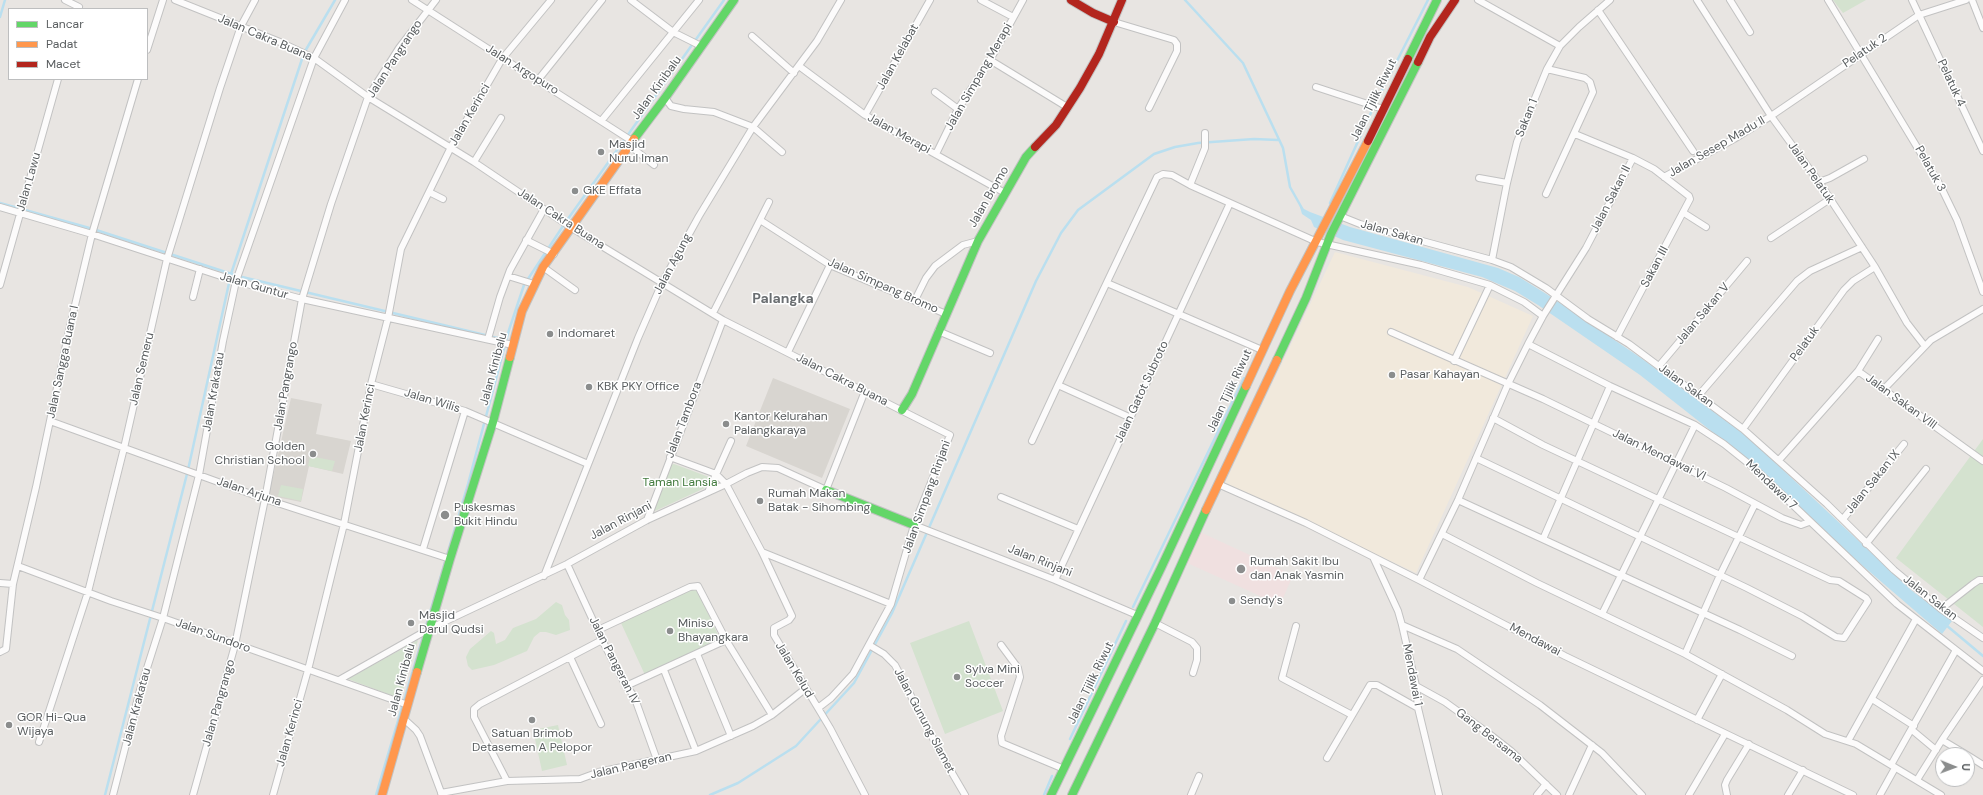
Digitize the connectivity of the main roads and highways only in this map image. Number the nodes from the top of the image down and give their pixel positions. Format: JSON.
{"nodes":[{"id":1,"x":734,"y":0,"type":"edge"},
{"id":2,"x":1071,"y":0,"type":"edge"},
{"id":3,"x":1122,"y":0,"type":"edge"},
{"id":4,"x":1437,"y":0,"type":"edge"},
{"id":5,"x":1454,"y":0,"type":"edge"},
{"id":6,"x":1114,"y":22,"type":"junction"},
{"id":7,"x":1367,"y":142,"type":"junction"},
{"id":8,"x":1376,"y":146,"type":"junction"},
{"id":9,"x":1335,"y":219,"type":"junction"},
{"id":10,"x":902,"y":410,"type":"road end"},
{"id":11,"x":826,"y":490,"type":"road end"},
{"id":12,"x":914,"y":525,"type":"road end"},
{"id":13,"x":1092,"y":732,"type":"junction"},
{"id":14,"x":382,"y":795,"type":"edge"},
{"id":15,"x":1051,"y":795,"type":"edge"},
{"id":16,"x":1072,"y":795,"type":"edge"}],
"edges":[{"from":1,"to":14,"type":"main road","name":"Jalan Kinibalu"},
{"from":2,"to":6,"type":"main road"},
{"from":3,"to":6,"type":"main road","name":"Jalan Bromo"},
{"from":4,"to":7,"type":"main road","name":"Jalan Tjilik Riwut"},
{"from":5,"to":8,"type":"main road","name":"Jalan Tjilik Riwut"},
{"from":6,"to":10,"type":"main road","name":"Jalan Bromo"},
{"from":7,"to":8,"type":"main road"},
{"from":7,"to":9,"type":"main road","name":"Jalan Tjilik Riwut"},
{"from":8,"to":9,"type":"main road","name":"Jalan Tjilik Riwut"},
{"from":9,"to":13,"type":"main road","name":"Jalan Tjilik Riwut"},
{"from":9,"to":13,"type":"main road","name":"Jalan Tjilik Riwut"},
{"from":11,"to":12,"type":"main road","name":"Jalan Rinjani"},
{"from":13,"to":15,"type":"main road","name":"Jalan Tjilik Riwut"},
{"from":13,"to":16,"type":"main road","name":"Jalan Tjilik Riwut"}]}
